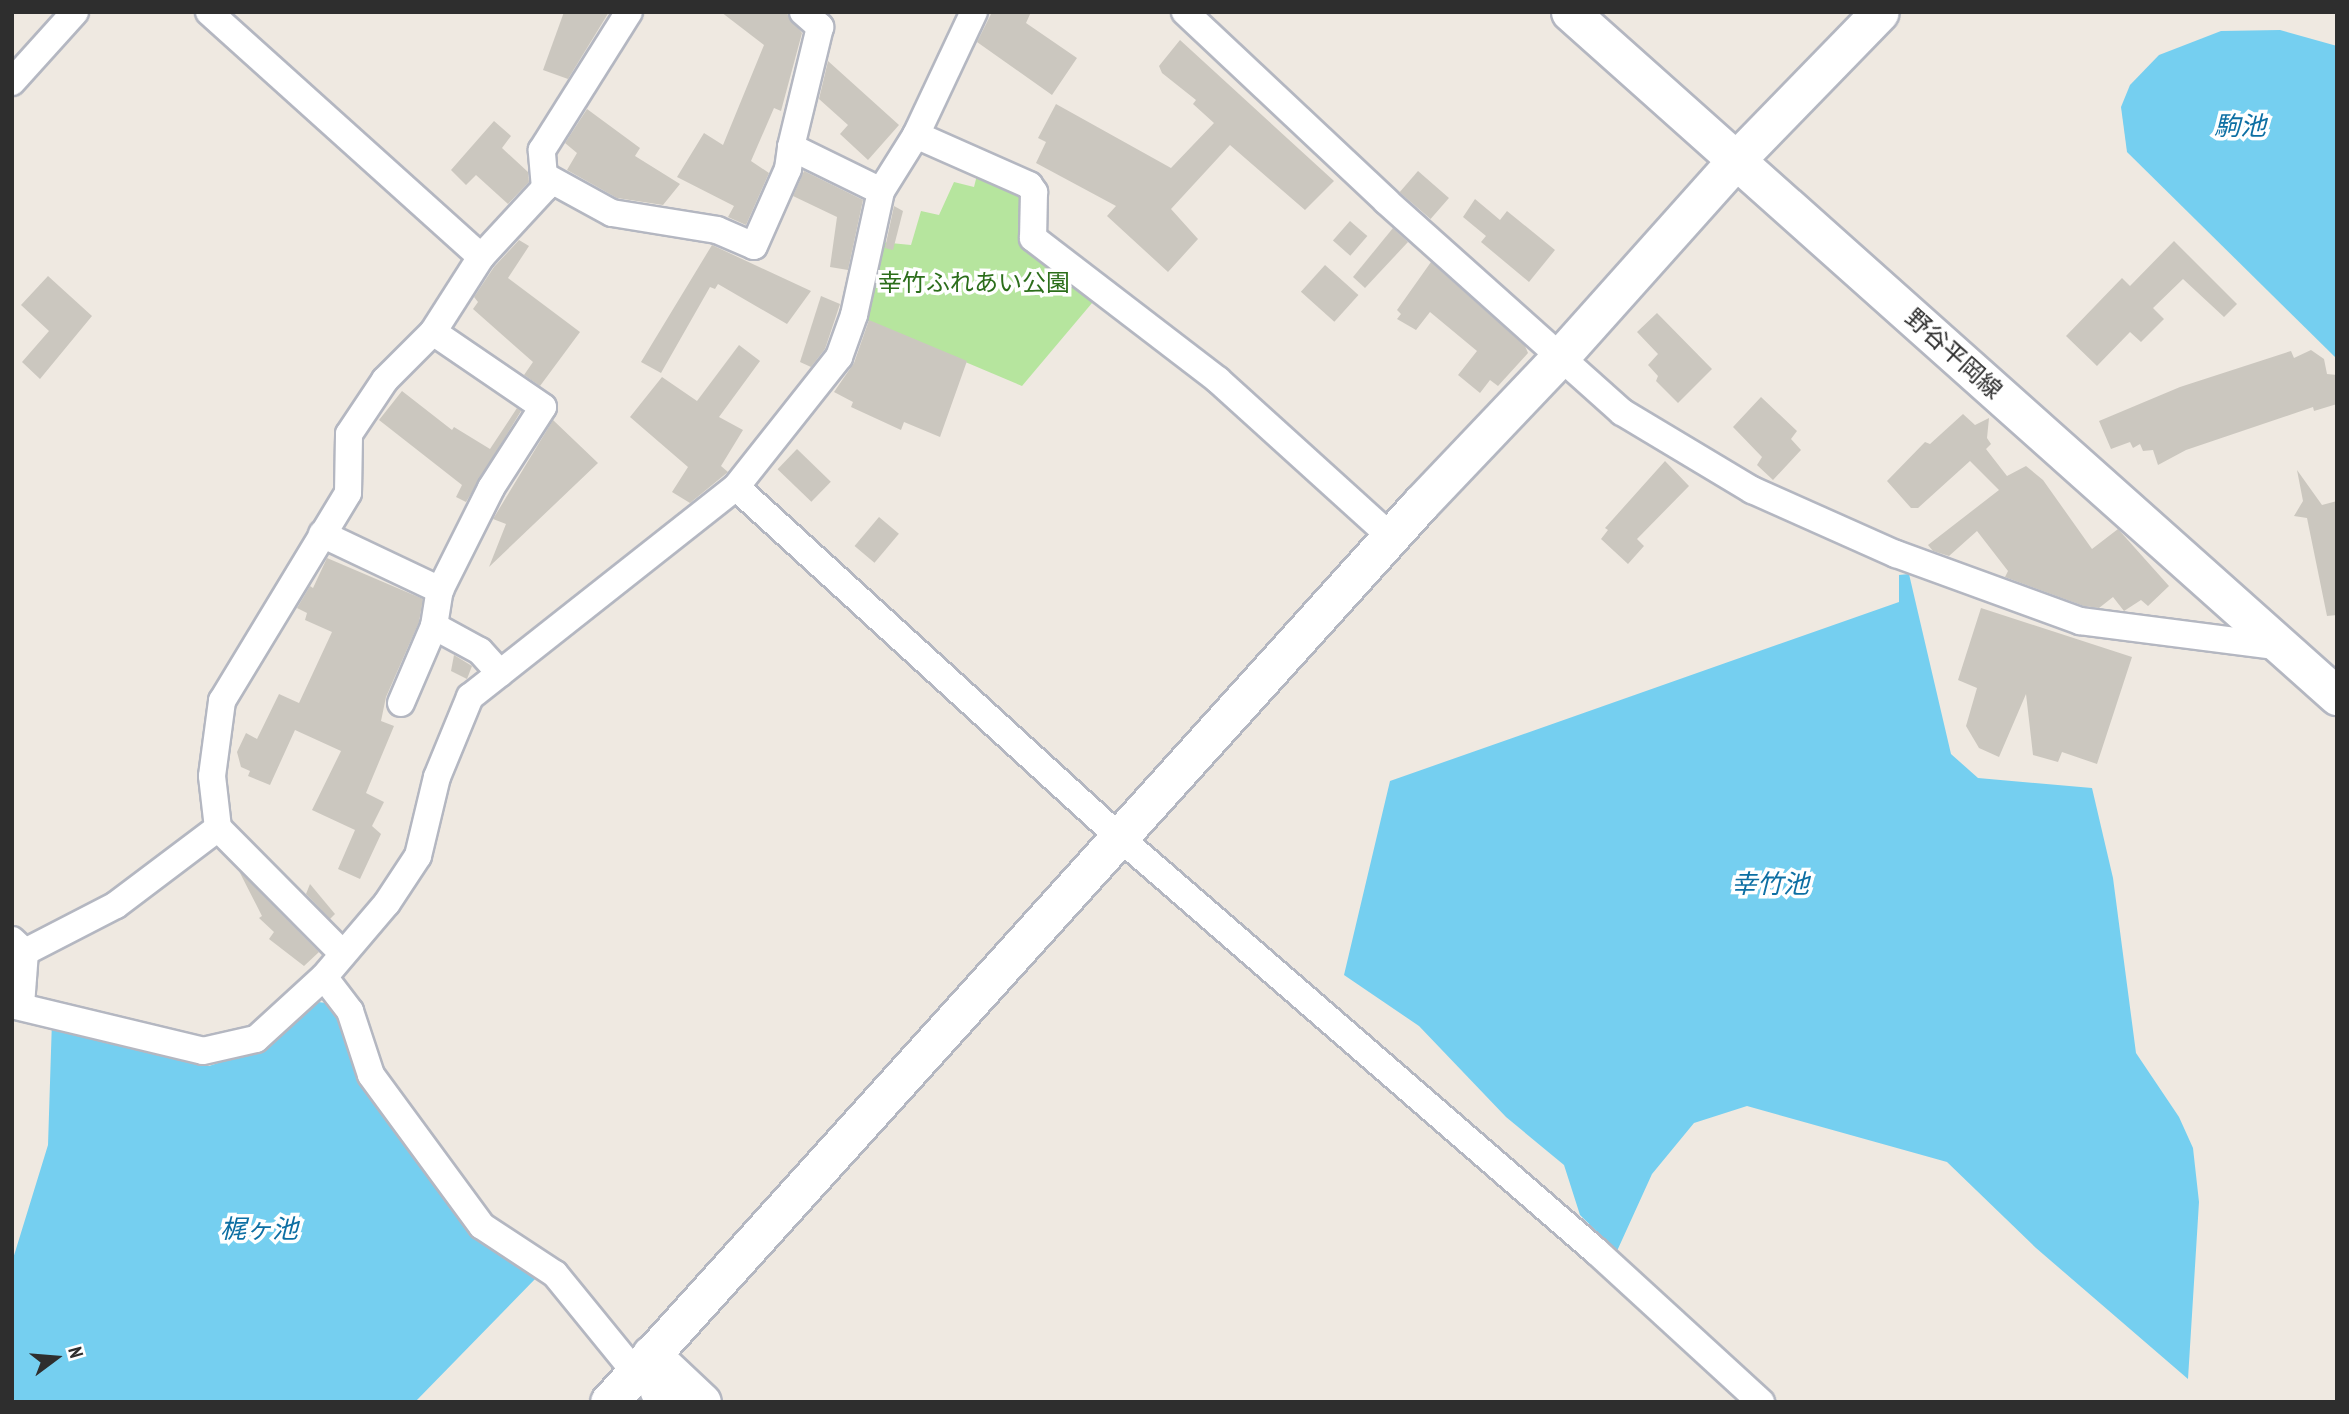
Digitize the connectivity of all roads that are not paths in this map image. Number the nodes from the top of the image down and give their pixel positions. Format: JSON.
{"nodes":[{"id":1,"x":75,"y":12,"type":"edge"},
{"id":2,"x":209,"y":12,"type":"edge"},
{"id":3,"x":629,"y":12,"type":"edge"},
{"id":4,"x":803,"y":12,"type":"edge"},
{"id":5,"x":974,"y":12,"type":"edge"},
{"id":6,"x":1185,"y":12,"type":"edge"},
{"id":7,"x":1570,"y":12,"type":"edge"},
{"id":8,"x":1880,"y":12,"type":"edge"},
{"id":9,"x":12,"y":82,"type":"edge"},
{"id":10,"x":916,"y":135,"type":"junction"},
{"id":11,"x":791,"y":147,"type":"junction"},
{"id":12,"x":1736,"y":160,"type":"junction"},
{"id":13,"x":548,"y":178,"type":"junction"},
{"id":14,"x":881,"y":191,"type":"junction"},
{"id":15,"x":481,"y":257,"type":"junction"},
{"id":16,"x":433,"y":331,"type":"junction"},
{"id":17,"x":1562,"y":356,"type":"junction"},
{"id":18,"x":736,"y":487,"type":"junction"},
{"id":19,"x":321,"y":534,"type":"junction"},
{"id":20,"x":1391,"y":537,"type":"junction"},
{"id":21,"x":440,"y":590,"type":"junction"},
{"id":22,"x":434,"y":626,"type":"junction"},
{"id":23,"x":2283,"y":647,"type":"junction"},
{"id":24,"x":500,"y":673,"type":"junction"},
{"id":25,"x":2337,"y":696,"type":"edge"},
{"id":26,"x":401,"y":703,"type":"dead end"},
{"id":27,"x":218,"y":828,"type":"junction"},
{"id":28,"x":1119,"y":837,"type":"junction"},
{"id":29,"x":19,"y":946,"type":"edge"},
{"id":30,"x":342,"y":954,"type":"junction"},
{"id":31,"x":324,"y":977,"type":"junction"},
{"id":32,"x":17,"y":1005,"type":"edge"},
{"id":33,"x":651,"y":1380,"type":"edge"},
{"id":34,"x":609,"y":1402,"type":"edge"},
{"id":35,"x":702,"y":1402,"type":"edge"},
{"id":36,"x":1761,"y":1402,"type":"edge"}],
"edges":[{"from":1,"to":9,"type":"street"},
{"from":2,"to":15,"type":"street"},
{"from":3,"to":13,"type":"street"},
{"from":4,"to":11,"type":"street"},
{"from":5,"to":10,"type":"street"},
{"from":6,"to":17,"type":"street"},
{"from":7,"to":12,"type":"street","name":"野谷平岡線"},
{"from":8,"to":12,"type":"street"},
{"from":10,"to":14,"type":"street"},
{"from":10,"to":20,"type":"street"},
{"from":11,"to":13,"type":"street"},
{"from":11,"to":14,"type":"street"},
{"from":12,"to":17,"type":"street"},
{"from":12,"to":23,"type":"street","name":"野谷平岡線"},
{"from":13,"to":15,"type":"street"},
{"from":14,"to":18,"type":"street"},
{"from":15,"to":16,"type":"street"},
{"from":16,"to":19,"type":"street"},
{"from":16,"to":21,"type":"street"},
{"from":17,"to":20,"type":"street"},
{"from":17,"to":23,"type":"street"},
{"from":18,"to":24,"type":"street"},
{"from":18,"to":28,"type":"street"},
{"from":19,"to":21,"type":"street"},
{"from":19,"to":27,"type":"street"},
{"from":20,"to":28,"type":"street"},
{"from":21,"to":22,"type":"street"},
{"from":22,"to":24,"type":"street"},
{"from":22,"to":26,"type":"street"},
{"from":23,"to":25,"type":"street","name":"野谷平岡線"},
{"from":24,"to":30,"type":"street"},
{"from":27,"to":29,"type":"street"},
{"from":27,"to":30,"type":"street"},
{"from":28,"to":33,"type":"street"},
{"from":28,"to":36,"type":"street"},
{"from":29,"to":32,"type":"street"},
{"from":30,"to":31,"type":"street"},
{"from":31,"to":32,"type":"street"},
{"from":31,"to":33,"type":"street"},
{"from":33,"to":34,"type":"street"},
{"from":33,"to":35,"type":"street"}]}
